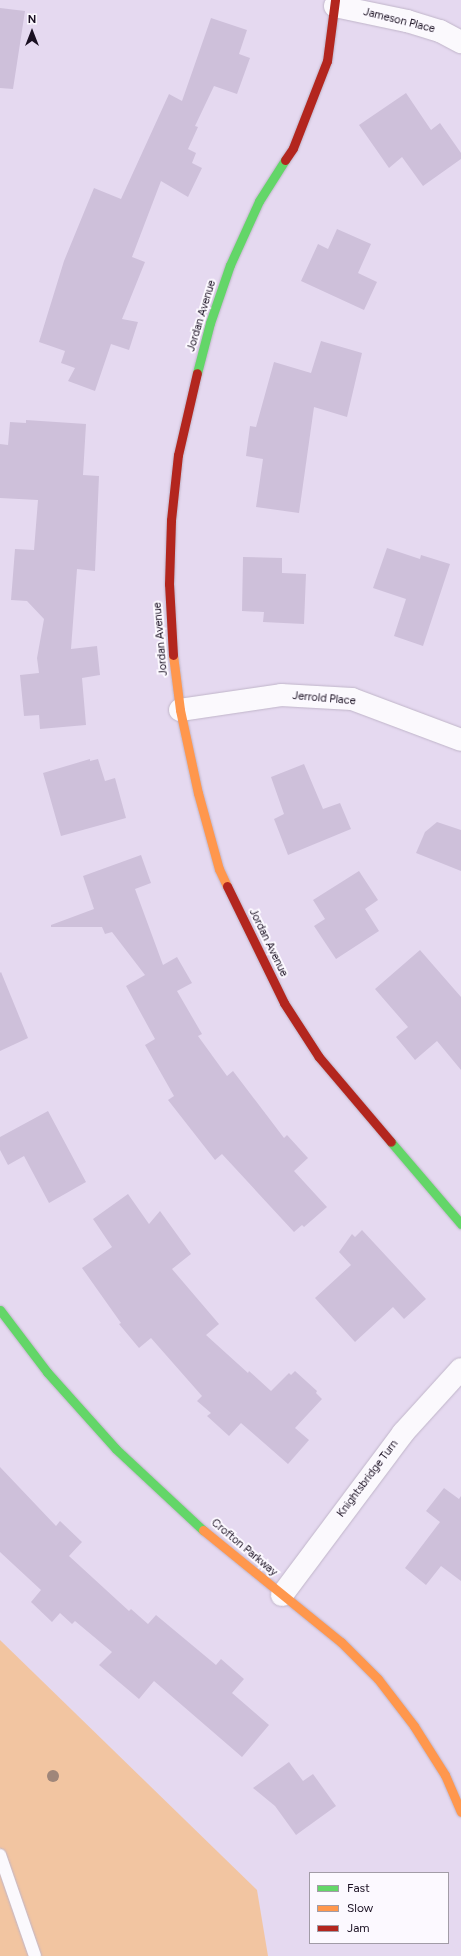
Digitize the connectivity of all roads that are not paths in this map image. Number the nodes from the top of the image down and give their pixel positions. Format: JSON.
{"nodes":[{"id":1,"x":335,"y":3,"type":"edge"},
{"id":2,"x":461,"y":42,"type":"edge"},
{"id":3,"x":180,"y":710,"type":"junction"},
{"id":4,"x":461,"y":740,"type":"edge"},
{"id":5,"x":461,"y":1224,"type":"edge"},
{"id":6,"x":0,"y":1310,"type":"edge"},
{"id":7,"x":461,"y":1369,"type":"edge"},
{"id":8,"x":282,"y":1595,"type":"junction"},
{"id":9,"x":461,"y":1812,"type":"edge"},
{"id":10,"x":0,"y":1855,"type":"edge"},
{"id":11,"x":35,"y":1956,"type":"edge"}],
"edges":[{"from":1,"to":2,"type":"street","name":"Jameson Place"},
{"from":1,"to":3,"type":"street","name":"Jordan Avenue"},
{"from":3,"to":4,"type":"street","name":"Jerrold Place"},
{"from":3,"to":5,"type":"street","name":"Jordan Avenue"},
{"from":6,"to":8,"type":"street","name":"Crofton Parkway"},
{"from":7,"to":8,"type":"street","name":"Knightsbridge Turn"},
{"from":8,"to":9,"type":"street","name":"Crofton Parkway"},
{"from":10,"to":11,"type":"lane"}]}
